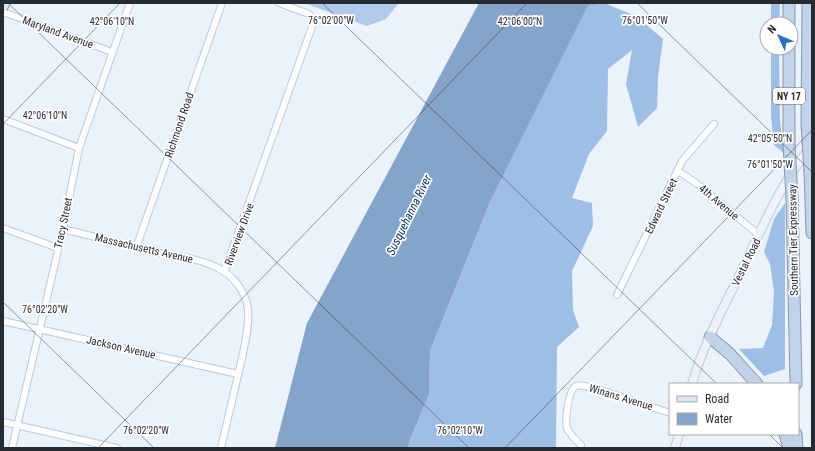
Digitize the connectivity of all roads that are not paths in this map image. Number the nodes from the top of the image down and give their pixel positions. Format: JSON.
{"nodes":[{"id":1,"x":5,"y":3,"type":"edge"},
{"id":2,"x":130,"y":3,"type":"edge"},
{"id":3,"x":222,"y":3,"type":"edge"},
{"id":4,"x":279,"y":3,"type":"edge"},
{"id":5,"x":789,"y":3,"type":"edge"},
{"id":6,"x":808,"y":3,"type":"edge"},
{"id":7,"x":3,"y":7,"type":"edge"},
{"id":8,"x":3,"y":12,"type":"edge"},
{"id":9,"x":789,"y":16,"type":"edge"},
{"id":10,"x":112,"y":52,"type":"junction"},
{"id":11,"x":789,"y":56,"type":"edge"},
{"id":12,"x":3,"y":119,"type":"edge"},
{"id":13,"x":714,"y":124,"type":"dead end"},
{"id":14,"x":812,"y":146,"type":"edge"},
{"id":15,"x":79,"y":148,"type":"junction"},
{"id":16,"x":678,"y":170,"type":"junction"},
{"id":17,"x":3,"y":228,"type":"edge"},
{"id":18,"x":62,"y":229,"type":"junction"},
{"id":19,"x":812,"y":233,"type":"edge"},
{"id":20,"x":759,"y":235,"type":"junction"},
{"id":21,"x":58,"y":248,"type":"junction"},
{"id":22,"x":136,"y":248,"type":"junction"},
{"id":23,"x":224,"y":272,"type":"junction"},
{"id":24,"x":617,"y":295,"type":"dead end"},
{"id":25,"x":3,"y":321,"type":"edge"},
{"id":26,"x":39,"y":329,"type":"junction"},
{"id":27,"x":710,"y":337,"type":"junction"},
{"id":28,"x":238,"y":374,"type":"junction"},
{"id":29,"x":692,"y":383,"type":"edge"},
{"id":30,"x":757,"y":383,"type":"edge"},
{"id":31,"x":796,"y":383,"type":"edge"},
{"id":32,"x":669,"y":413,"type":"edge"},
{"id":33,"x":3,"y":422,"type":"edge"},
{"id":34,"x":17,"y":425,"type":"junction"},
{"id":35,"x":679,"y":435,"type":"edge"},
{"id":36,"x":785,"y":435,"type":"edge"},
{"id":37,"x":796,"y":435,"type":"edge"},
{"id":38,"x":581,"y":445,"type":"dead end"},
{"id":39,"x":12,"y":448,"type":"edge"},
{"id":40,"x":117,"y":448,"type":"edge"},
{"id":41,"x":221,"y":448,"type":"edge"},
{"id":42,"x":675,"y":448,"type":"edge"},
{"id":43,"x":789,"y":448,"type":"edge"},
{"id":44,"x":797,"y":448,"type":"edge"}],
"edges":[{"from":1,"to":7,"type":"main road"},
{"from":2,"to":10,"type":"street","name":"Tracy Street"},
{"from":3,"to":22,"type":"street","name":"Richmond Road"},
{"from":4,"to":23,"type":"street","name":"Riverview Drive"},
{"from":5,"to":9,"type":"highway"},
{"from":6,"to":19,"type":"highway","name":"Southern Tier Expressway","number":"NY 17","bridge":true},
{"from":8,"to":10,"type":"street","name":"Maryland Avenue"},
{"from":10,"to":15,"type":"street","name":"Tracy Street"},
{"from":11,"to":31,"type":"highway","name":"Southern Tier Expressway","number":"NY 17","bridge":true},
{"from":12,"to":15,"type":"street"},
{"from":13,"to":16,"type":"street","name":"Edward Street"},
{"from":14,"to":20,"type":"street","name":"Vestal Road"},
{"from":15,"to":18,"type":"street","name":"Tracy Street"},
{"from":16,"to":20,"type":"street","name":"4th Avenue"},
{"from":16,"to":24,"type":"street","name":"Edward Street"},
{"from":17,"to":21,"type":"street"},
{"from":18,"to":21,"type":"street","name":"Tracy Street"},
{"from":18,"to":22,"type":"street","name":"Massachusetts Avenue"},
{"from":20,"to":27,"type":"street","name":"Vestal Road"},
{"from":21,"to":26,"type":"street","name":"Tracy Street"},
{"from":22,"to":23,"type":"street","name":"Massachusetts Avenue"},
{"from":23,"to":28,"type":"street","name":"Riverview Drive"},
{"from":25,"to":26,"type":"street","name":"Jackson Avenue"},
{"from":26,"to":28,"type":"street","name":"Jackson Avenue"},
{"from":26,"to":34,"type":"street","name":"Tracy Street"},
{"from":27,"to":29,"type":"street","name":"Vestal Road"},
{"from":27,"to":30,"type":"highway"},
{"from":28,"to":41,"type":"street","name":"Riverview Drive"},
{"from":32,"to":38,"type":"street","name":"Winans Avenue"},
{"from":33,"to":34,"type":"street"},
{"from":34,"to":39,"type":"street","name":"Tracy Street"},
{"from":34,"to":40,"type":"street"},
{"from":35,"to":42,"type":"street"},
{"from":36,"to":43,"type":"highway"},
{"from":37,"to":44,"type":"highway"}]}
